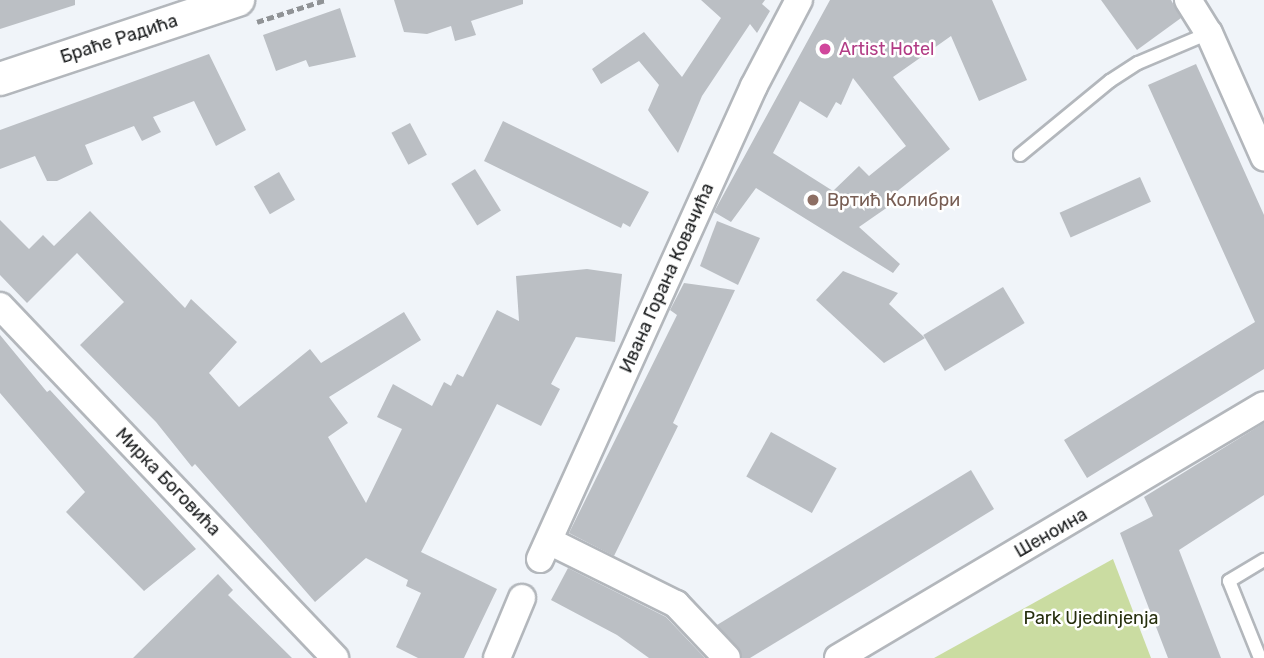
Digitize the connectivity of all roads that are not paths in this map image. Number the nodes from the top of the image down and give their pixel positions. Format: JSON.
{"nodes":[{"id":1,"x":238,"y":0,"type":"edge"},
{"id":2,"x":799,"y":0,"type":"edge"},
{"id":3,"x":1188,"y":0,"type":"edge"},
{"id":4,"x":1209,"y":33,"type":"junction"},
{"id":5,"x":0,"y":79,"type":"edge"},
{"id":6,"x":1020,"y":155,"type":"dead end"},
{"id":7,"x":1264,"y":157,"type":"edge"},
{"id":8,"x":0,"y":306,"type":"edge"},
{"id":9,"x":1264,"y":405,"type":"edge"},
{"id":10,"x":1264,"y":560,"type":"edge"},
{"id":11,"x":522,"y":598,"type":"dead end"},
{"id":12,"x":335,"y":658,"type":"edge"},
{"id":13,"x":497,"y":658,"type":"edge"},
{"id":14,"x":727,"y":658,"type":"edge"},
{"id":15,"x":838,"y":658,"type":"edge"},
{"id":16,"x":1260,"y":658,"type":"edge"}],
"edges":[{"from":1,"to":5,"type":"street","name":"Браће Радића"},
{"from":2,"to":14,"type":"street","name":"Ивана Горана Ковачића"},
{"from":3,"to":4,"type":"street"},
{"from":4,"to":6,"type":"lane"},
{"from":4,"to":7,"type":"street"},
{"from":8,"to":12,"type":"street","name":"Мирка Боговића"},
{"from":9,"to":15,"type":"street","name":"Шеноина"},
{"from":10,"to":16,"type":"lane"},
{"from":11,"to":13,"type":"street"}]}
